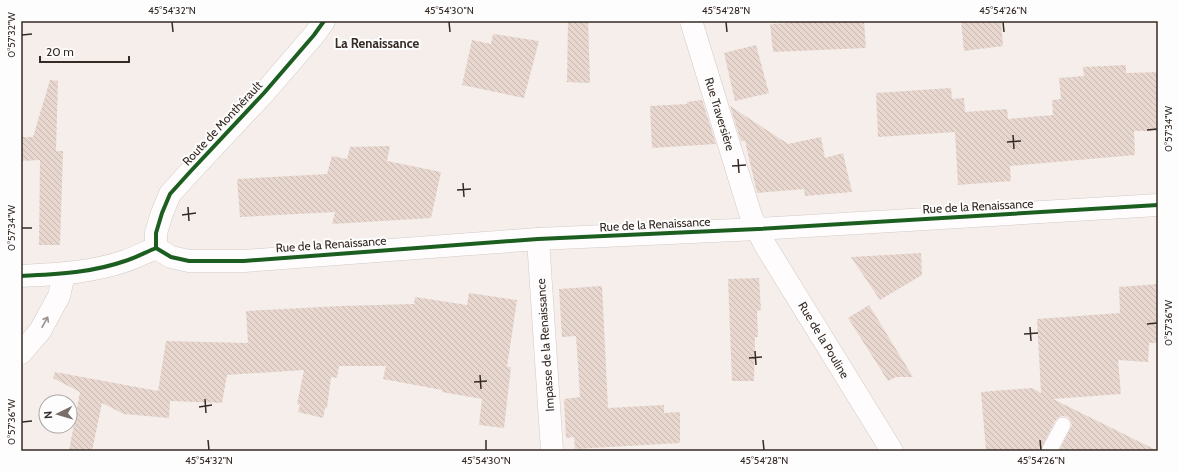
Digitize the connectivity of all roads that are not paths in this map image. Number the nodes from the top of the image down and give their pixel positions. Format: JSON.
{"nodes":[{"id":1,"x":324,"y":21,"type":"edge"},
{"id":2,"x":691,"y":21,"type":"edge"},
{"id":3,"x":1158,"y":205,"type":"edge"},
{"id":4,"x":758,"y":229,"type":"junction"},
{"id":5,"x":538,"y":239,"type":"junction"},
{"id":6,"x":156,"y":248,"type":"junction"},
{"id":7,"x":64,"y":274,"type":"junction"},
{"id":8,"x":21,"y":276,"type":"edge"},
{"id":9,"x":21,"y":353,"type":"edge"},
{"id":10,"x":1063,"y":424,"type":"dead end"},
{"id":11,"x":552,"y":451,"type":"edge"},
{"id":12,"x":892,"y":451,"type":"edge"},
{"id":13,"x":1049,"y":451,"type":"edge"}],
"edges":[{"from":1,"to":6,"type":"main road","name":"Route de Monthérault"},
{"from":2,"to":4,"type":"main road","name":"Rue Traversière"},
{"from":3,"to":4,"type":"main road","name":"Rue de la Renaissance"},
{"from":4,"to":5,"type":"main road","name":"Rue de la Renaissance"},
{"from":4,"to":12,"type":"main road","name":"Rue de la Pouline"},
{"from":5,"to":6,"type":"main road","name":"Rue de la Renaissance"},
{"from":5,"to":11,"type":"main road","name":"Impasse de la Renaissance"},
{"from":6,"to":7,"type":"main road"},
{"from":7,"to":8,"type":"main road"},
{"from":9,"to":7,"type":"main road","one_way":true},
{"from":10,"to":13,"type":"lane"}]}
